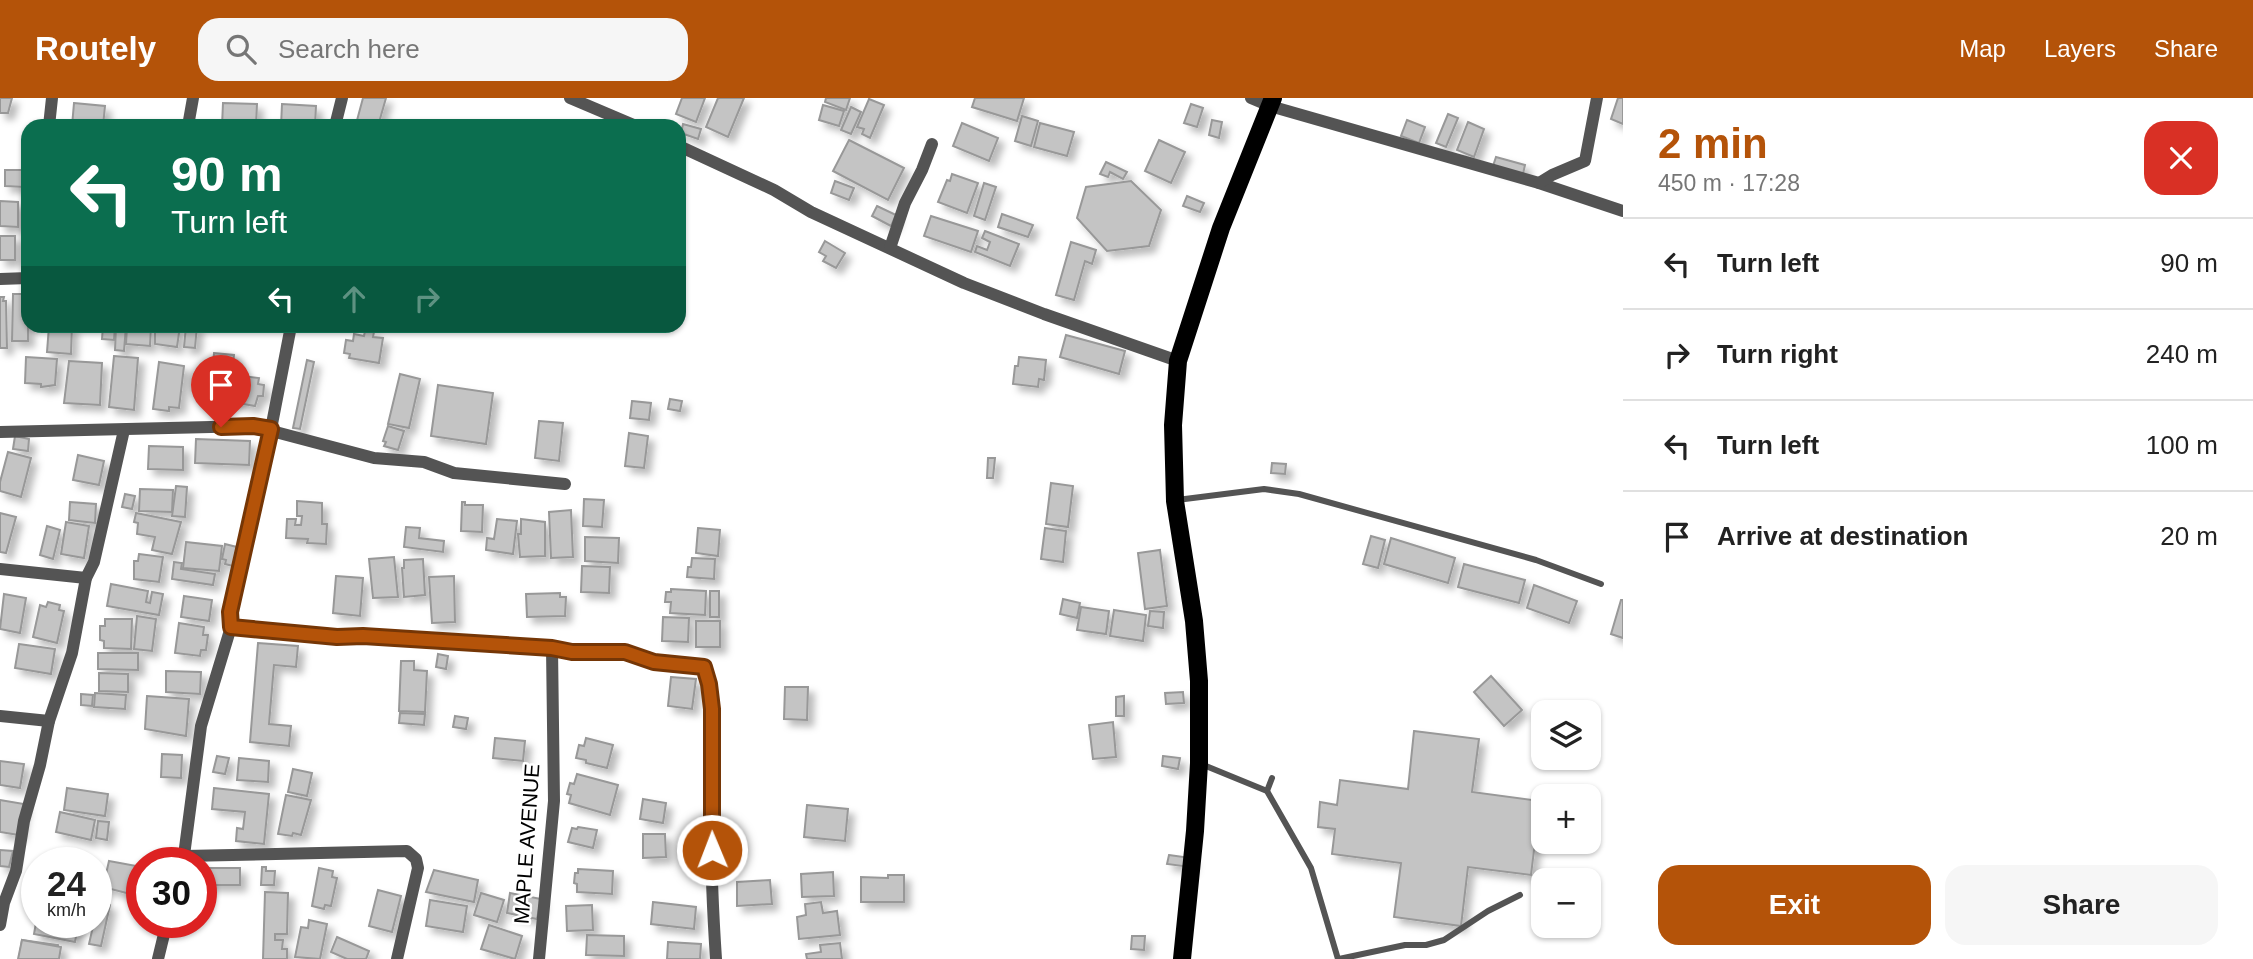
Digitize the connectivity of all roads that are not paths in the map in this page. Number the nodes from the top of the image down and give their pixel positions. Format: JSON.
{"nodes":[{"id":1,"x":52,"y":98,"type":"edge"},
{"id":2,"x":193,"y":98,"type":"edge"},
{"id":3,"x":342,"y":98,"type":"edge"},
{"id":4,"x":570,"y":98,"type":"edge"},
{"id":5,"x":1251,"y":98,"type":"edge"},
{"id":6,"x":1597,"y":98,"type":"edge"},
{"id":7,"x":1271,"y":102,"type":"edge"},
{"id":8,"x":49,"y":119,"type":"edge"},
{"id":9,"x":189,"y":119,"type":"edge"},
{"id":10,"x":337,"y":119,"type":"edge"},
{"id":11,"x":620,"y":119,"type":"edge"},
{"id":12,"x":932,"y":145,"type":"dead end"},
{"id":13,"x":686,"y":149,"type":"edge"},
{"id":14,"x":1539,"y":183,"type":"junction"},
{"id":15,"x":1623,"y":211,"type":"edge"},
{"id":16,"x":890,"y":248,"type":"junction"},
{"id":17,"x":21,"y":278,"type":"edge"},
{"id":18,"x":0,"y":279,"type":"edge"},
{"id":19,"x":290,"y":333,"type":"edge"},
{"id":20,"x":1178,"y":361,"type":"junction"},
{"id":21,"x":271,"y":429,"type":"junction"},
{"id":22,"x":124,"y":430,"type":"junction"},
{"id":23,"x":0,"y":432,"type":"edge"},
{"id":24,"x":565,"y":484,"type":"dead end"},
{"id":25,"x":1175,"y":500,"type":"junction"},
{"id":26,"x":0,"y":569,"type":"edge"},
{"id":27,"x":86,"y":578,"type":"junction"},
{"id":28,"x":1601,"y":584,"type":"dead end"},
{"id":29,"x":231,"y":627,"type":"junction"},
{"id":30,"x":552,"y":648,"type":"junction"},
{"id":31,"x":0,"y":716,"type":"edge"},
{"id":32,"x":49,"y":721,"type":"junction"},
{"id":33,"x":1199,"y":763,"type":"junction"},
{"id":34,"x":1272,"y":778,"type":"dead end"},
{"id":35,"x":1267,"y":791,"type":"junction"},
{"id":36,"x":186,"y":847,"type":"edge"},
{"id":37,"x":217,"y":858,"type":"edge"},
{"id":38,"x":1520,"y":895,"type":"dead end"},
{"id":39,"x":0,"y":925,"type":"edge"},
{"id":40,"x":163,"y":938,"type":"edge"},
{"id":41,"x":158,"y":959,"type":"edge"},
{"id":42,"x":397,"y":959,"type":"edge"},
{"id":43,"x":539,"y":959,"type":"edge"},
{"id":44,"x":716,"y":959,"type":"edge"},
{"id":45,"x":1182,"y":959,"type":"edge"},
{"id":46,"x":1338,"y":959,"type":"edge"}],
"edges":[{"from":1,"to":8,"type":"street"},
{"from":2,"to":9,"type":"street"},
{"from":3,"to":10,"type":"street"},
{"from":4,"to":11,"type":"street"},
{"from":5,"to":7,"type":"street"},
{"from":6,"to":14,"type":"street"},
{"from":7,"to":14,"type":"street"},
{"from":7,"to":20,"type":"main road"},
{"from":12,"to":16,"type":"street"},
{"from":13,"to":16,"type":"street"},
{"from":14,"to":15,"type":"street"},
{"from":16,"to":20,"type":"street"},
{"from":17,"to":18,"type":"street"},
{"from":19,"to":21,"type":"street"},
{"from":20,"to":25,"type":"main road"},
{"from":21,"to":22,"type":"street"},
{"from":21,"to":24,"type":"street"},
{"from":21,"to":29,"type":"street"},
{"from":22,"to":23,"type":"street"},
{"from":22,"to":27,"type":"street"},
{"from":25,"to":28,"type":"lane"},
{"from":25,"to":33,"type":"main road"},
{"from":26,"to":27,"type":"street"},
{"from":27,"to":32,"type":"street"},
{"from":29,"to":30,"type":"street"},
{"from":29,"to":36,"type":"street"},
{"from":30,"to":43,"type":"street","name":"MAPLE AVENUE"},
{"from":30,"to":44,"type":"street"},
{"from":31,"to":32,"type":"street"},
{"from":32,"to":39,"type":"street"},
{"from":33,"to":35,"type":"lane"},
{"from":33,"to":45,"type":"main road"},
{"from":34,"to":35,"type":"lane"},
{"from":35,"to":46,"type":"lane"},
{"from":37,"to":42,"type":"street"},
{"from":38,"to":46,"type":"lane"},
{"from":40,"to":41,"type":"street"}]}
